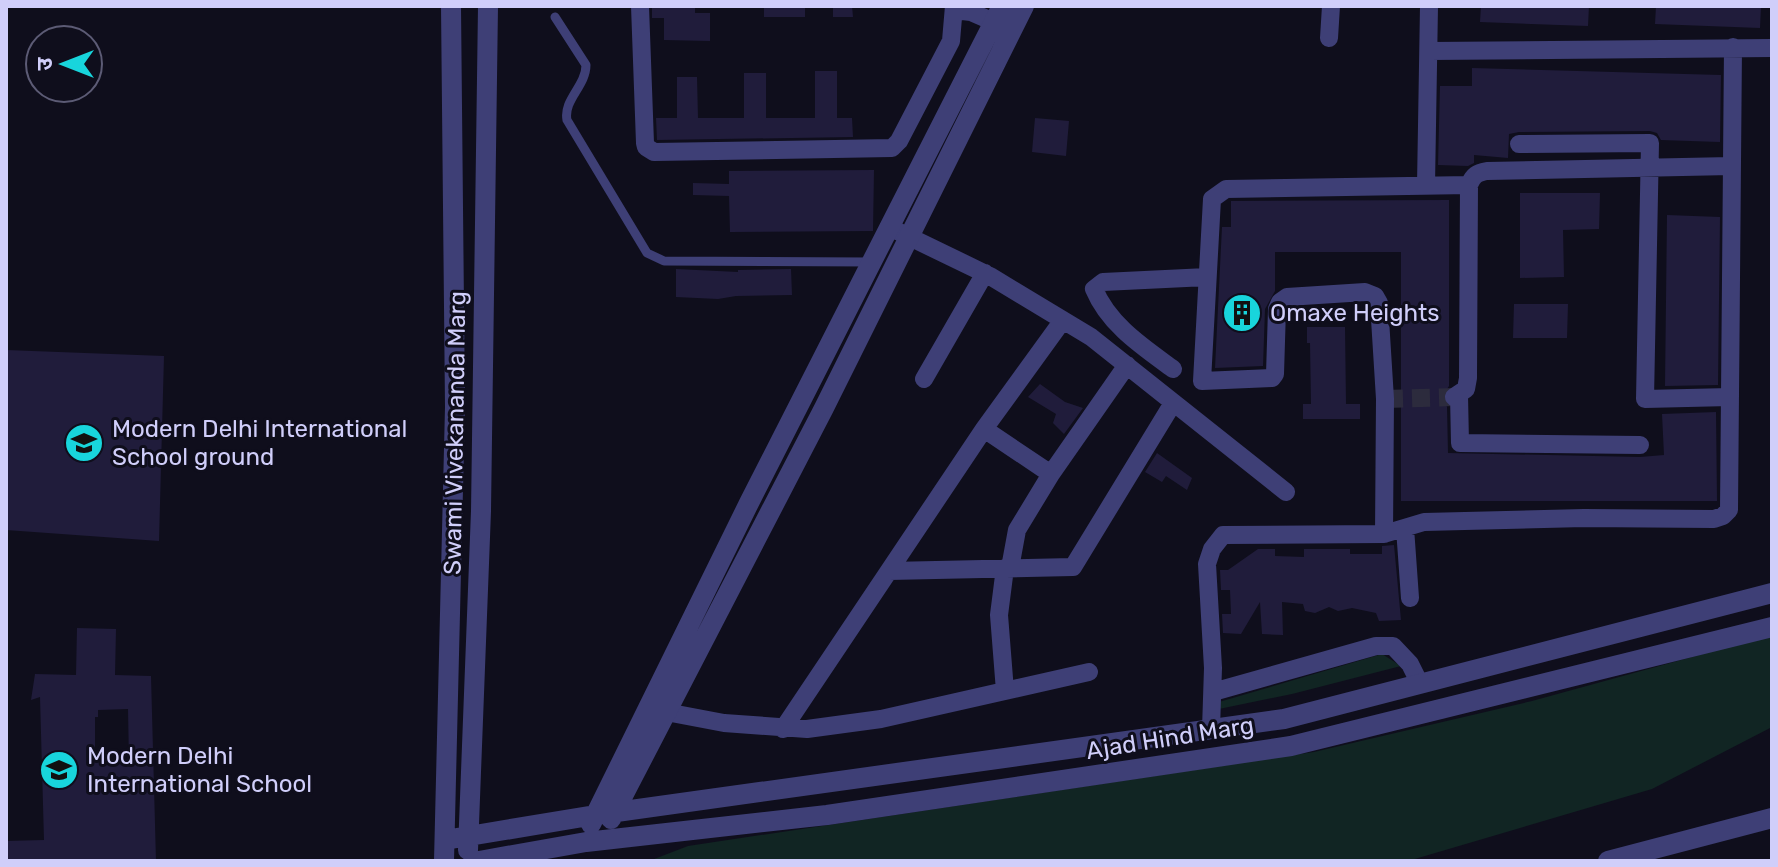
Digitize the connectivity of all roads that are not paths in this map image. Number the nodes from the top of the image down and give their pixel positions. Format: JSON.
{"nodes":[{"id":1,"x":451,"y":6,"type":"edge"},
{"id":2,"x":488,"y":6,"type":"edge"},
{"id":3,"x":640,"y":6,"type":"edge"},
{"id":4,"x":1024,"y":6,"type":"edge"},
{"id":5,"x":1331,"y":6,"type":"edge"},
{"id":6,"x":1429,"y":6,"type":"edge"},
{"id":7,"x":954,"y":8,"type":"edge"},
{"id":8,"x":998,"y":14,"type":"edge"},
{"id":9,"x":555,"y":17,"type":"dead end"},
{"id":10,"x":1329,"y":38,"type":"dead end"},
{"id":11,"x":1733,"y":47,"type":"junction"},
{"id":12,"x":1772,"y":48,"type":"edge"},
{"id":13,"x":1429,"y":51,"type":"junction"},
{"id":14,"x":1519,"y":144,"type":"dead end"},
{"id":15,"x":1731,"y":166,"type":"junction"},
{"id":16,"x":1649,"y":168,"type":"junction"},
{"id":17,"x":1426,"y":185,"type":"junction"},
{"id":18,"x":1469,"y":185,"type":"junction"},
{"id":19,"x":889,"y":227,"type":"junction"},
{"id":20,"x":908,"y":236,"type":"junction"},
{"id":21,"x":871,"y":262,"type":"junction"},
{"id":22,"x":985,"y":273,"type":"junction"},
{"id":23,"x":1207,"y":277,"type":"junction"},
{"id":24,"x":1063,"y":320,"type":"junction"},
{"id":25,"x":1127,"y":365,"type":"junction"},
{"id":26,"x":1173,"y":369,"type":"dead end"},
{"id":27,"x":924,"y":379,"type":"dead end"},
{"id":28,"x":1730,"y":397,"type":"junction"},
{"id":29,"x":1173,"y":403,"type":"junction"},
{"id":30,"x":984,"y":429,"type":"junction"},
{"id":31,"x":1640,"y":445,"type":"dead end"},
{"id":32,"x":1051,"y":474,"type":"junction"},
{"id":33,"x":1286,"y":492,"type":"dead end"},
{"id":34,"x":1405,"y":528,"type":"junction"},
{"id":35,"x":1384,"y":534,"type":"junction"},
{"id":36,"x":1008,"y":568,"type":"junction"},
{"id":37,"x":889,"y":571,"type":"junction"},
{"id":38,"x":1772,"y":593,"type":"edge"},
{"id":39,"x":1410,"y":598,"type":"dead end"},
{"id":40,"x":1772,"y":627,"type":"edge"},
{"id":41,"x":1472,"y":671,"type":"junction"},
{"id":42,"x":1089,"y":672,"type":"dead end"},
{"id":43,"x":1420,"y":684,"type":"junction"},
{"id":44,"x":1005,"y":691,"type":"junction"},
{"id":45,"x":1213,"y":692,"type":"junction"},
{"id":46,"x":1479,"y":701,"type":"junction"},
{"id":47,"x":666,"y":712,"type":"junction"},
{"id":48,"x":783,"y":729,"type":"junction"},
{"id":49,"x":1211,"y":729,"type":"junction"},
{"id":50,"x":604,"y":814,"type":"junction"},
{"id":51,"x":1772,"y":818,"type":"edge"},
{"id":52,"x":468,"y":837,"type":"junction"},
{"id":53,"x":445,"y":840,"type":"junction"},
{"id":54,"x":579,"y":847,"type":"edge"},
{"id":55,"x":444,"y":861,"type":"edge"},
{"id":56,"x":467,"y":861,"type":"edge"},
{"id":57,"x":479,"y":861,"type":"edge"},
{"id":58,"x":1608,"y":861,"type":"edge"}],
"edges":[{"from":1,"to":53,"type":"street"},
{"from":2,"to":52,"type":"street","name":"Swami Vivekananda Marg"},
{"from":3,"to":7,"type":"street"},
{"from":4,"to":20,"type":"street"},
{"from":5,"to":10,"type":"street"},
{"from":6,"to":13,"type":"street"},
{"from":7,"to":8,"type":"street"},
{"from":8,"to":19,"type":"street"},
{"from":9,"to":21,"type":"lane"},
{"from":11,"to":12,"type":"street"},
{"from":11,"to":13,"type":"street"},
{"from":11,"to":15,"type":"street"},
{"from":13,"to":17,"type":"street"},
{"from":14,"to":16,"type":"street"},
{"from":15,"to":16,"type":"street"},
{"from":15,"to":28,"type":"street"},
{"from":16,"to":18,"type":"street"},
{"from":16,"to":28,"type":"street"},
{"from":17,"to":18,"type":"street"},
{"from":17,"to":23,"type":"street"},
{"from":18,"to":31,"type":"street"},
{"from":19,"to":20,"type":"street"},
{"from":19,"to":21,"type":"street"},
{"from":20,"to":22,"type":"street"},
{"from":20,"to":47,"type":"street"},
{"from":21,"to":50,"type":"street"},
{"from":22,"to":24,"type":"street"},
{"from":22,"to":27,"type":"street"},
{"from":23,"to":26,"type":"street"},
{"from":23,"to":35,"type":"street"},
{"from":24,"to":25,"type":"street"},
{"from":24,"to":30,"type":"street"},
{"from":25,"to":29,"type":"street"},
{"from":25,"to":32,"type":"street"},
{"from":28,"to":34,"type":"street"},
{"from":29,"to":33,"type":"street"},
{"from":29,"to":36,"type":"street"},
{"from":30,"to":32,"type":"street"},
{"from":30,"to":37,"type":"street"},
{"from":32,"to":36,"type":"street"},
{"from":34,"to":35,"type":"street"},
{"from":34,"to":39,"type":"street"},
{"from":35,"to":45,"type":"street"},
{"from":36,"to":37,"type":"street"},
{"from":36,"to":44,"type":"street"},
{"from":37,"to":48,"type":"street"},
{"from":38,"to":41,"type":"street"},
{"from":40,"to":46,"type":"street","name":"Ajad Hind Marg"},
{"from":41,"to":43,"type":"street"},
{"from":41,"to":46,"type":"street"},
{"from":42,"to":44,"type":"street"},
{"from":43,"to":45,"type":"street"},
{"from":43,"to":49,"type":"street"},
{"from":44,"to":48,"type":"street"},
{"from":45,"to":49,"type":"street"},
{"from":46,"to":54,"type":"street","name":"Ajad Hind Marg"},
{"from":47,"to":48,"type":"street"},
{"from":47,"to":50,"type":"street"},
{"from":49,"to":50,"type":"street"},
{"from":50,"to":52,"type":"street"},
{"from":50,"to":54,"type":"street"},
{"from":51,"to":58,"type":"street"},
{"from":52,"to":53,"type":"street"},
{"from":52,"to":56,"type":"street","name":"Swami Vivekananda Marg"},
{"from":53,"to":55,"type":"street"},
{"from":54,"to":57,"type":"street","name":"Ajad Hind Marg"}]}
